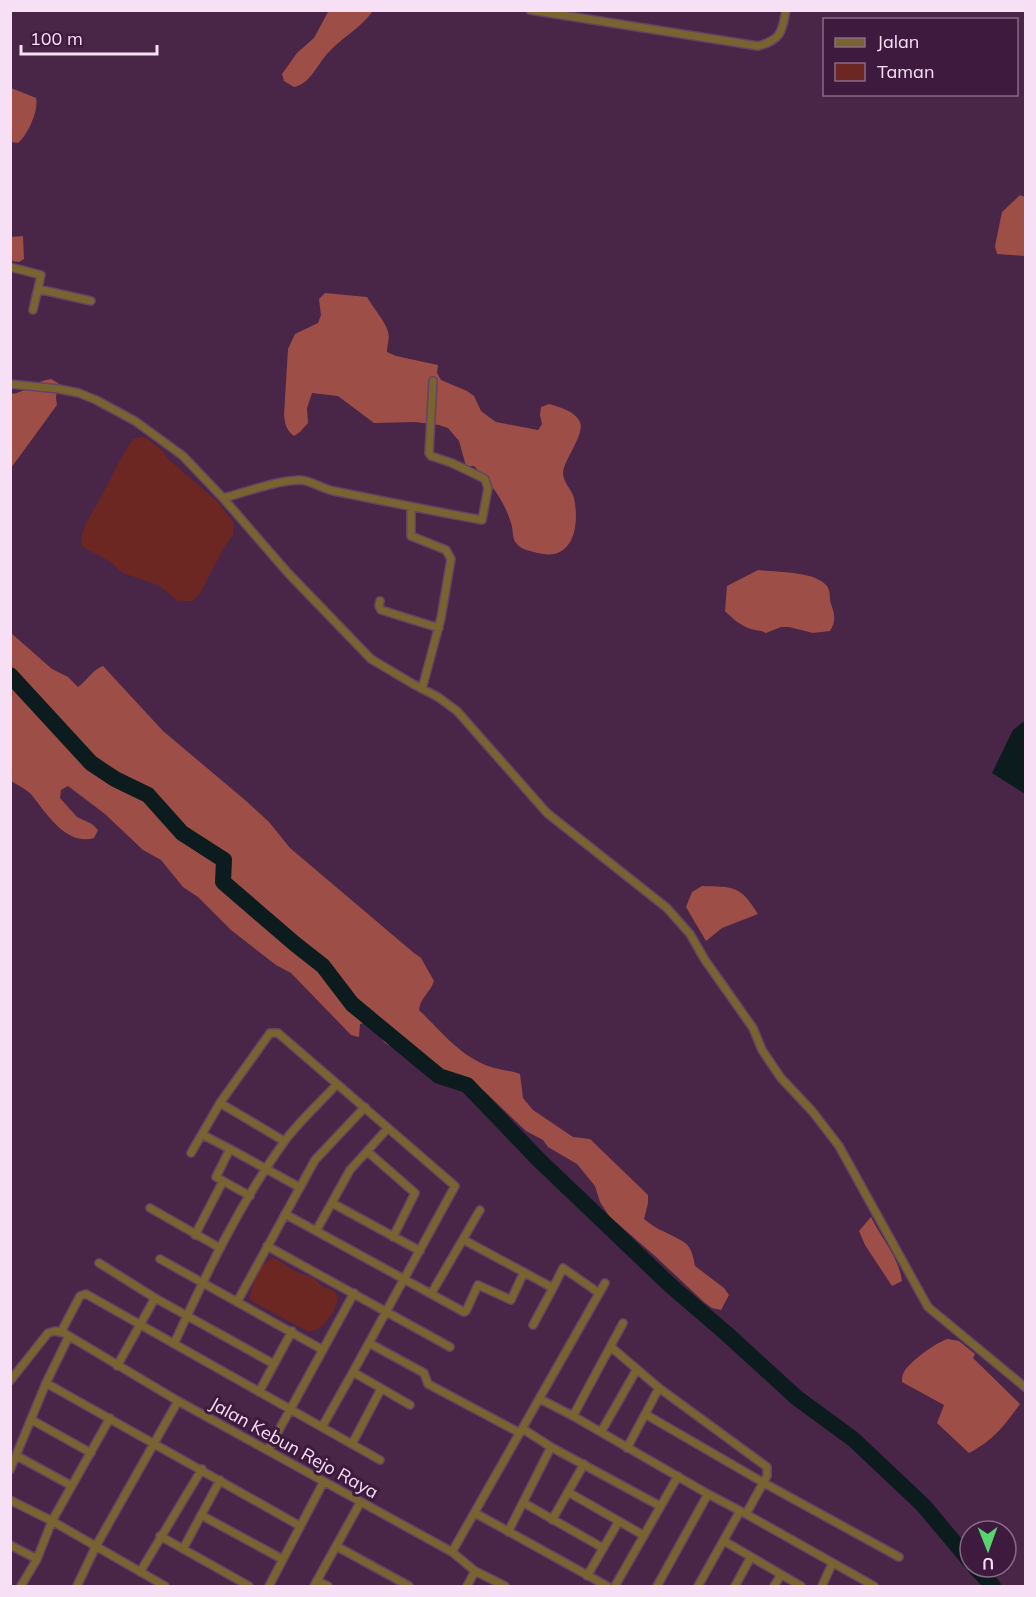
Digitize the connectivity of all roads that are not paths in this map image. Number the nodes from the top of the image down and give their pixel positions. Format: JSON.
{"nodes":[{"id":1,"x":530,"y":10,"type":"edge"},
{"id":2,"x":786,"y":10,"type":"edge"},
{"id":3,"x":10,"y":267,"type":"edge"},
{"id":4,"x":38,"y":289,"type":"junction"},
{"id":5,"x":91,"y":301,"type":"dead end"},
{"id":6,"x":33,"y":310,"type":"dead end"},
{"id":7,"x":433,"y":381,"type":"dead end"},
{"id":8,"x":10,"y":384,"type":"edge"},
{"id":9,"x":223,"y":498,"type":"junction"},
{"id":10,"x":411,"y":508,"type":"junction"},
{"id":11,"x":380,"y":601,"type":"dead end"},
{"id":12,"x":439,"y":628,"type":"junction"},
{"id":13,"x":422,"y":689,"type":"junction"},
{"id":14,"x":338,"y":1084,"type":"junction"},
{"id":15,"x":220,"y":1103,"type":"junction"},
{"id":16,"x":365,"y":1107,"type":"junction"},
{"id":17,"x":388,"y":1128,"type":"junction"},
{"id":18,"x":202,"y":1135,"type":"junction"},
{"id":19,"x":284,"y":1141,"type":"junction"},
{"id":20,"x":230,"y":1149,"type":"junction"},
{"id":21,"x":368,"y":1152,"type":"junction"},
{"id":22,"x":191,"y":1154,"type":"dead end"},
{"id":23,"x":266,"y":1169,"type":"junction"},
{"id":24,"x":223,"y":1181,"type":"junction"},
{"id":25,"x":299,"y":1187,"type":"junction"},
{"id":26,"x":250,"y":1196,"type":"junction"},
{"id":27,"x":332,"y":1203,"type":"junction"},
{"id":28,"x":150,"y":1209,"type":"dead end"},
{"id":29,"x":480,"y":1210,"type":"dead end"},
{"id":30,"x":285,"y":1214,"type":"junction"},
{"id":31,"x":316,"y":1231,"type":"junction"},
{"id":32,"x":195,"y":1235,"type":"junction"},
{"id":33,"x":393,"y":1237,"type":"junction"},
{"id":34,"x":464,"y":1240,"type":"junction"},
{"id":35,"x":267,"y":1246,"type":"junction"},
{"id":36,"x":220,"y":1248,"type":"junction"},
{"id":37,"x":420,"y":1251,"type":"junction"},
{"id":38,"x":160,"y":1259,"type":"dead end"},
{"id":39,"x":99,"y":1263,"type":"dead end"},
{"id":40,"x":524,"y":1272,"type":"junction"},
{"id":41,"x":403,"y":1279,"type":"junction"},
{"id":42,"x":203,"y":1282,"type":"junction"},
{"id":43,"x":605,"y":1283,"type":"dead end"},
{"id":44,"x":553,"y":1288,"type":"junction"},
{"id":45,"x":354,"y":1293,"type":"junction"},
{"id":46,"x":599,"y":1293,"type":"junction"},
{"id":47,"x":431,"y":1294,"type":"junction"},
{"id":48,"x":155,"y":1298,"type":"junction"},
{"id":49,"x":237,"y":1302,"type":"junction"},
{"id":50,"x":387,"y":1311,"type":"junction"},
{"id":51,"x":187,"y":1316,"type":"junction"},
{"id":52,"x":623,"y":1323,"type":"dead end"},
{"id":53,"x":141,"y":1325,"type":"junction"},
{"id":54,"x":533,"y":1325,"type":"dead end"},
{"id":55,"x":292,"y":1331,"type":"junction"},
{"id":56,"x":61,"y":1332,"type":"junction"},
{"id":57,"x":69,"y":1336,"type":"junction"},
{"id":58,"x":369,"y":1343,"type":"junction"},
{"id":59,"x":174,"y":1344,"type":"junction"},
{"id":60,"x":450,"y":1347,"type":"dead end"},
{"id":61,"x":611,"y":1347,"type":"junction"},
{"id":62,"x":323,"y":1350,"type":"junction"},
{"id":63,"x":274,"y":1364,"type":"junction"},
{"id":64,"x":117,"y":1366,"type":"junction"},
{"id":65,"x":637,"y":1369,"type":"junction"},
{"id":66,"x":353,"y":1372,"type":"junction"},
{"id":67,"x":10,"y":1381,"type":"edge"},
{"id":68,"x":46,"y":1383,"type":"junction"},
{"id":69,"x":659,"y":1388,"type":"junction"},
{"id":70,"x":1026,"y":1388,"type":"edge"},
{"id":71,"x":381,"y":1389,"type":"junction"},
{"id":72,"x":260,"y":1392,"type":"junction"},
{"id":73,"x":540,"y":1399,"type":"junction"},
{"id":74,"x":178,"y":1401,"type":"junction"},
{"id":75,"x":410,"y":1405,"type":"dead end"},
{"id":76,"x":291,"y":1410,"type":"junction"},
{"id":77,"x":645,"y":1414,"type":"junction"},
{"id":78,"x":573,"y":1416,"type":"junction"},
{"id":79,"x":110,"y":1418,"type":"junction"},
{"id":80,"x":32,"y":1420,"type":"junction"},
{"id":81,"x":322,"y":1427,"type":"junction"},
{"id":82,"x":521,"y":1431,"type":"junction"},
{"id":83,"x":601,"y":1432,"type":"junction"},
{"id":84,"x":154,"y":1442,"type":"junction"},
{"id":85,"x":352,"y":1444,"type":"junction"},
{"id":86,"x":551,"y":1447,"type":"junction"},
{"id":87,"x":627,"y":1448,"type":"junction"},
{"id":88,"x":268,"y":1450,"type":"junction"},
{"id":89,"x":91,"y":1453,"type":"junction"},
{"id":90,"x":17,"y":1456,"type":"junction"},
{"id":91,"x":380,"y":1460,"type":"dead end"},
{"id":92,"x":584,"y":1464,"type":"junction"},
{"id":93,"x":202,"y":1469,"type":"junction"},
{"id":94,"x":10,"y":1470,"type":"edge"},
{"id":95,"x":678,"y":1476,"type":"junction"},
{"id":96,"x":219,"y":1480,"type":"junction"},
{"id":97,"x":323,"y":1483,"type":"junction"},
{"id":98,"x":764,"y":1483,"type":"junction"},
{"id":99,"x":72,"y":1486,"type":"junction"},
{"id":100,"x":568,"y":1492,"type":"junction"},
{"id":101,"x":708,"y":1494,"type":"junction"},
{"id":102,"x":10,"y":1500,"type":"edge"},
{"id":103,"x":360,"y":1503,"type":"junction"},
{"id":104,"x":524,"y":1503,"type":"junction"},
{"id":105,"x":660,"y":1506,"type":"junction"},
{"id":106,"x":743,"y":1512,"type":"junction"},
{"id":107,"x":476,"y":1513,"type":"junction"},
{"id":108,"x":201,"y":1515,"type":"junction"},
{"id":109,"x":552,"y":1520,"type":"junction"},
{"id":110,"x":52,"y":1521,"type":"junction"},
{"id":111,"x":619,"y":1521,"type":"junction"},
{"id":112,"x":300,"y":1526,"type":"junction"},
{"id":113,"x":508,"y":1533,"type":"junction"},
{"id":114,"x":643,"y":1535,"type":"junction"},
{"id":115,"x":160,"y":1536,"type":"junction"},
{"id":116,"x":724,"y":1541,"type":"junction"},
{"id":117,"x":10,"y":1545,"type":"edge"},
{"id":118,"x":96,"y":1546,"type":"junction"},
{"id":119,"x":336,"y":1546,"type":"junction"},
{"id":120,"x":603,"y":1548,"type":"junction"},
{"id":121,"x":183,"y":1549,"type":"junction"},
{"id":122,"x":452,"y":1552,"type":"junction"},
{"id":123,"x":751,"y":1557,"type":"junction"},
{"id":124,"x":899,"y":1557,"type":"dead end"},
{"id":125,"x":37,"y":1559,"type":"junction"},
{"id":126,"x":282,"y":1559,"type":"junction"},
{"id":127,"x":832,"y":1564,"type":"junction"},
{"id":128,"x":475,"y":1571,"type":"junction"},
{"id":129,"x":140,"y":1572,"type":"junction"},
{"id":130,"x":781,"y":1575,"type":"junction"},
{"id":131,"x":587,"y":1576,"type":"junction"},
{"id":132,"x":316,"y":1584,"type":"edge"},
{"id":133,"x":80,"y":1586,"type":"edge"},
{"id":134,"x":406,"y":1586,"type":"edge"},
{"id":135,"x":21,"y":1587,"type":"edge"},
{"id":136,"x":165,"y":1587,"type":"edge"},
{"id":137,"x":249,"y":1587,"type":"edge"},
{"id":138,"x":268,"y":1587,"type":"edge"},
{"id":139,"x":328,"y":1587,"type":"edge"},
{"id":140,"x":467,"y":1587,"type":"edge"},
{"id":141,"x":505,"y":1587,"type":"edge"},
{"id":142,"x":607,"y":1587,"type":"edge"},
{"id":143,"x":615,"y":1587,"type":"edge"},
{"id":144,"x":657,"y":1587,"type":"edge"},
{"id":145,"x":698,"y":1587,"type":"edge"},
{"id":146,"x":735,"y":1587,"type":"edge"},
{"id":147,"x":774,"y":1587,"type":"edge"},
{"id":148,"x":801,"y":1587,"type":"edge"},
{"id":149,"x":822,"y":1587,"type":"edge"},
{"id":150,"x":874,"y":1587,"type":"edge"}],
"edges":[{"from":1,"to":2,"type":"street"},
{"from":3,"to":4,"type":"street"},
{"from":4,"to":5,"type":"street"},
{"from":4,"to":6,"type":"street"},
{"from":7,"to":10,"type":"street"},
{"from":8,"to":9,"type":"street"},
{"from":9,"to":10,"type":"street"},
{"from":9,"to":13,"type":"street"},
{"from":10,"to":12,"type":"street"},
{"from":11,"to":12,"type":"street"},
{"from":12,"to":13,"type":"street"},
{"from":13,"to":70,"type":"street"},
{"from":14,"to":15,"type":"street"},
{"from":14,"to":16,"type":"street"},
{"from":14,"to":19,"type":"street"},
{"from":15,"to":18,"type":"street"},
{"from":15,"to":19,"type":"street"},
{"from":16,"to":17,"type":"street"},
{"from":16,"to":25,"type":"street"},
{"from":17,"to":21,"type":"street"},
{"from":17,"to":37,"type":"street"},
{"from":18,"to":20,"type":"street"},
{"from":18,"to":22,"type":"street"},
{"from":19,"to":23,"type":"street"},
{"from":20,"to":23,"type":"street"},
{"from":20,"to":24,"type":"street"},
{"from":21,"to":27,"type":"street"},
{"from":21,"to":33,"type":"street"},
{"from":23,"to":25,"type":"street"},
{"from":23,"to":26,"type":"street"},
{"from":24,"to":26,"type":"street"},
{"from":24,"to":32,"type":"street"},
{"from":25,"to":30,"type":"street"},
{"from":26,"to":36,"type":"street"},
{"from":27,"to":31,"type":"street"},
{"from":27,"to":33,"type":"street"},
{"from":28,"to":32,"type":"street"},
{"from":29,"to":34,"type":"street"},
{"from":30,"to":31,"type":"street"},
{"from":30,"to":35,"type":"street"},
{"from":31,"to":41,"type":"street"},
{"from":32,"to":36,"type":"street"},
{"from":33,"to":37,"type":"street"},
{"from":34,"to":40,"type":"street"},
{"from":34,"to":47,"type":"street"},
{"from":35,"to":45,"type":"street"},
{"from":35,"to":49,"type":"street"},
{"from":36,"to":42,"type":"street"},
{"from":37,"to":41,"type":"street"},
{"from":38,"to":42,"type":"street"},
{"from":39,"to":48,"type":"street"},
{"from":40,"to":44,"type":"street"},
{"from":40,"to":47,"type":"street"},
{"from":41,"to":47,"type":"street"},
{"from":41,"to":50,"type":"street"},
{"from":42,"to":49,"type":"street"},
{"from":42,"to":51,"type":"street"},
{"from":43,"to":46,"type":"street"},
{"from":44,"to":46,"type":"street"},
{"from":44,"to":54,"type":"street"},
{"from":45,"to":50,"type":"street"},
{"from":45,"to":62,"type":"street"},
{"from":46,"to":73,"type":"street"},
{"from":48,"to":51,"type":"street"},
{"from":48,"to":53,"type":"street"},
{"from":49,"to":55,"type":"street"},
{"from":50,"to":58,"type":"street"},
{"from":50,"to":60,"type":"street"},
{"from":51,"to":59,"type":"street"},
{"from":51,"to":63,"type":"street"},
{"from":52,"to":61,"type":"street"},
{"from":53,"to":56,"type":"street"},
{"from":53,"to":59,"type":"street"},
{"from":53,"to":64,"type":"street"},
{"from":55,"to":62,"type":"street"},
{"from":55,"to":63,"type":"street"},
{"from":56,"to":57,"type":"street","name":"Jalan Kebun Rejo Raya"},
{"from":56,"to":67,"type":"street"},
{"from":57,"to":64,"type":"street","name":"Jalan Kebun Rejo Raya"},
{"from":57,"to":68,"type":"street"},
{"from":58,"to":66,"type":"street"},
{"from":58,"to":82,"type":"street"},
{"from":59,"to":72,"type":"street"},
{"from":61,"to":65,"type":"street"},
{"from":61,"to":78,"type":"street"},
{"from":62,"to":76,"type":"street"},
{"from":63,"to":72,"type":"street"},
{"from":64,"to":74,"type":"street","name":"Jalan Kebun Rejo Raya"},
{"from":65,"to":69,"type":"street"},
{"from":65,"to":83,"type":"street"},
{"from":66,"to":71,"type":"street"},
{"from":66,"to":81,"type":"street"},
{"from":68,"to":79,"type":"street"},
{"from":68,"to":80,"type":"street"},
{"from":69,"to":77,"type":"street"},
{"from":69,"to":98,"type":"street"},
{"from":71,"to":75,"type":"street"},
{"from":71,"to":85,"type":"street"},
{"from":72,"to":76,"type":"street"},
{"from":73,"to":78,"type":"street"},
{"from":73,"to":82,"type":"street"},
{"from":74,"to":84,"type":"street"},
{"from":74,"to":88,"type":"street","name":"Jalan Kebun Rejo Raya"},
{"from":76,"to":81,"type":"street"},
{"from":76,"to":88,"type":"street"},
{"from":77,"to":87,"type":"street"},
{"from":77,"to":98,"type":"street"},
{"from":78,"to":83,"type":"street"},
{"from":79,"to":84,"type":"street"},
{"from":79,"to":89,"type":"street"},
{"from":80,"to":89,"type":"street"},
{"from":80,"to":90,"type":"street"},
{"from":81,"to":85,"type":"street"},
{"from":82,"to":86,"type":"street"},
{"from":82,"to":107,"type":"street"},
{"from":83,"to":87,"type":"street"},
{"from":84,"to":93,"type":"street"},
{"from":84,"to":118,"type":"street"},
{"from":85,"to":91,"type":"street"},
{"from":86,"to":92,"type":"street"},
{"from":86,"to":104,"type":"street"},
{"from":87,"to":95,"type":"street"},
{"from":88,"to":97,"type":"street","name":"Jalan Kebun Rejo Raya"},
{"from":89,"to":99,"type":"street"},
{"from":90,"to":94,"type":"street"},
{"from":90,"to":99,"type":"street"},
{"from":92,"to":100,"type":"street"},
{"from":92,"to":105,"type":"street"},
{"from":93,"to":96,"type":"street"},
{"from":93,"to":115,"type":"street"},
{"from":95,"to":101,"type":"street"},
{"from":95,"to":105,"type":"street"},
{"from":96,"to":108,"type":"street"},
{"from":96,"to":112,"type":"street"},
{"from":97,"to":103,"type":"street","name":"Jalan Kebun Rejo Raya"},
{"from":97,"to":112,"type":"street"},
{"from":98,"to":106,"type":"street"},
{"from":98,"to":124,"type":"street"},
{"from":99,"to":110,"type":"street"},
{"from":100,"to":109,"type":"street"},
{"from":100,"to":111,"type":"street"},
{"from":101,"to":106,"type":"street"},
{"from":101,"to":144,"type":"street"},
{"from":102,"to":110,"type":"street"},
{"from":103,"to":119,"type":"street"},
{"from":103,"to":122,"type":"street","name":"Jalan Kebun Rejo Raya"},
{"from":104,"to":109,"type":"street"},
{"from":104,"to":113,"type":"street"},
{"from":105,"to":114,"type":"street"},
{"from":106,"to":116,"type":"street"},
{"from":106,"to":127,"type":"street"},
{"from":107,"to":113,"type":"street"},
{"from":107,"to":122,"type":"street"},
{"from":108,"to":121,"type":"street"},
{"from":108,"to":126,"type":"street"},
{"from":109,"to":120,"type":"street"},
{"from":110,"to":118,"type":"street"},
{"from":110,"to":125,"type":"street"},
{"from":111,"to":114,"type":"street"},
{"from":111,"to":120,"type":"street"},
{"from":112,"to":126,"type":"street"},
{"from":113,"to":131,"type":"street"},
{"from":114,"to":143,"type":"street"},
{"from":115,"to":121,"type":"street"},
{"from":115,"to":129,"type":"street"},
{"from":116,"to":123,"type":"street"},
{"from":116,"to":145,"type":"street"},
{"from":117,"to":125,"type":"street"},
{"from":118,"to":129,"type":"street"},
{"from":118,"to":133,"type":"street"},
{"from":119,"to":132,"type":"street"},
{"from":119,"to":134,"type":"street"},
{"from":120,"to":131,"type":"street"},
{"from":121,"to":137,"type":"street"},
{"from":122,"to":128,"type":"street","name":"Jalan Kebun Rejo Raya"},
{"from":123,"to":130,"type":"street"},
{"from":123,"to":146,"type":"street"},
{"from":125,"to":135,"type":"street"},
{"from":126,"to":138,"type":"street"},
{"from":127,"to":149,"type":"street"},
{"from":127,"to":150,"type":"street"},
{"from":128,"to":140,"type":"street"},
{"from":128,"to":141,"type":"street","name":"Jalan Kebun Rejo Raya"},
{"from":129,"to":136,"type":"street"},
{"from":130,"to":147,"type":"street"},
{"from":130,"to":148,"type":"street"},
{"from":131,"to":142,"type":"street"},
{"from":132,"to":139,"type":"street"}]}
